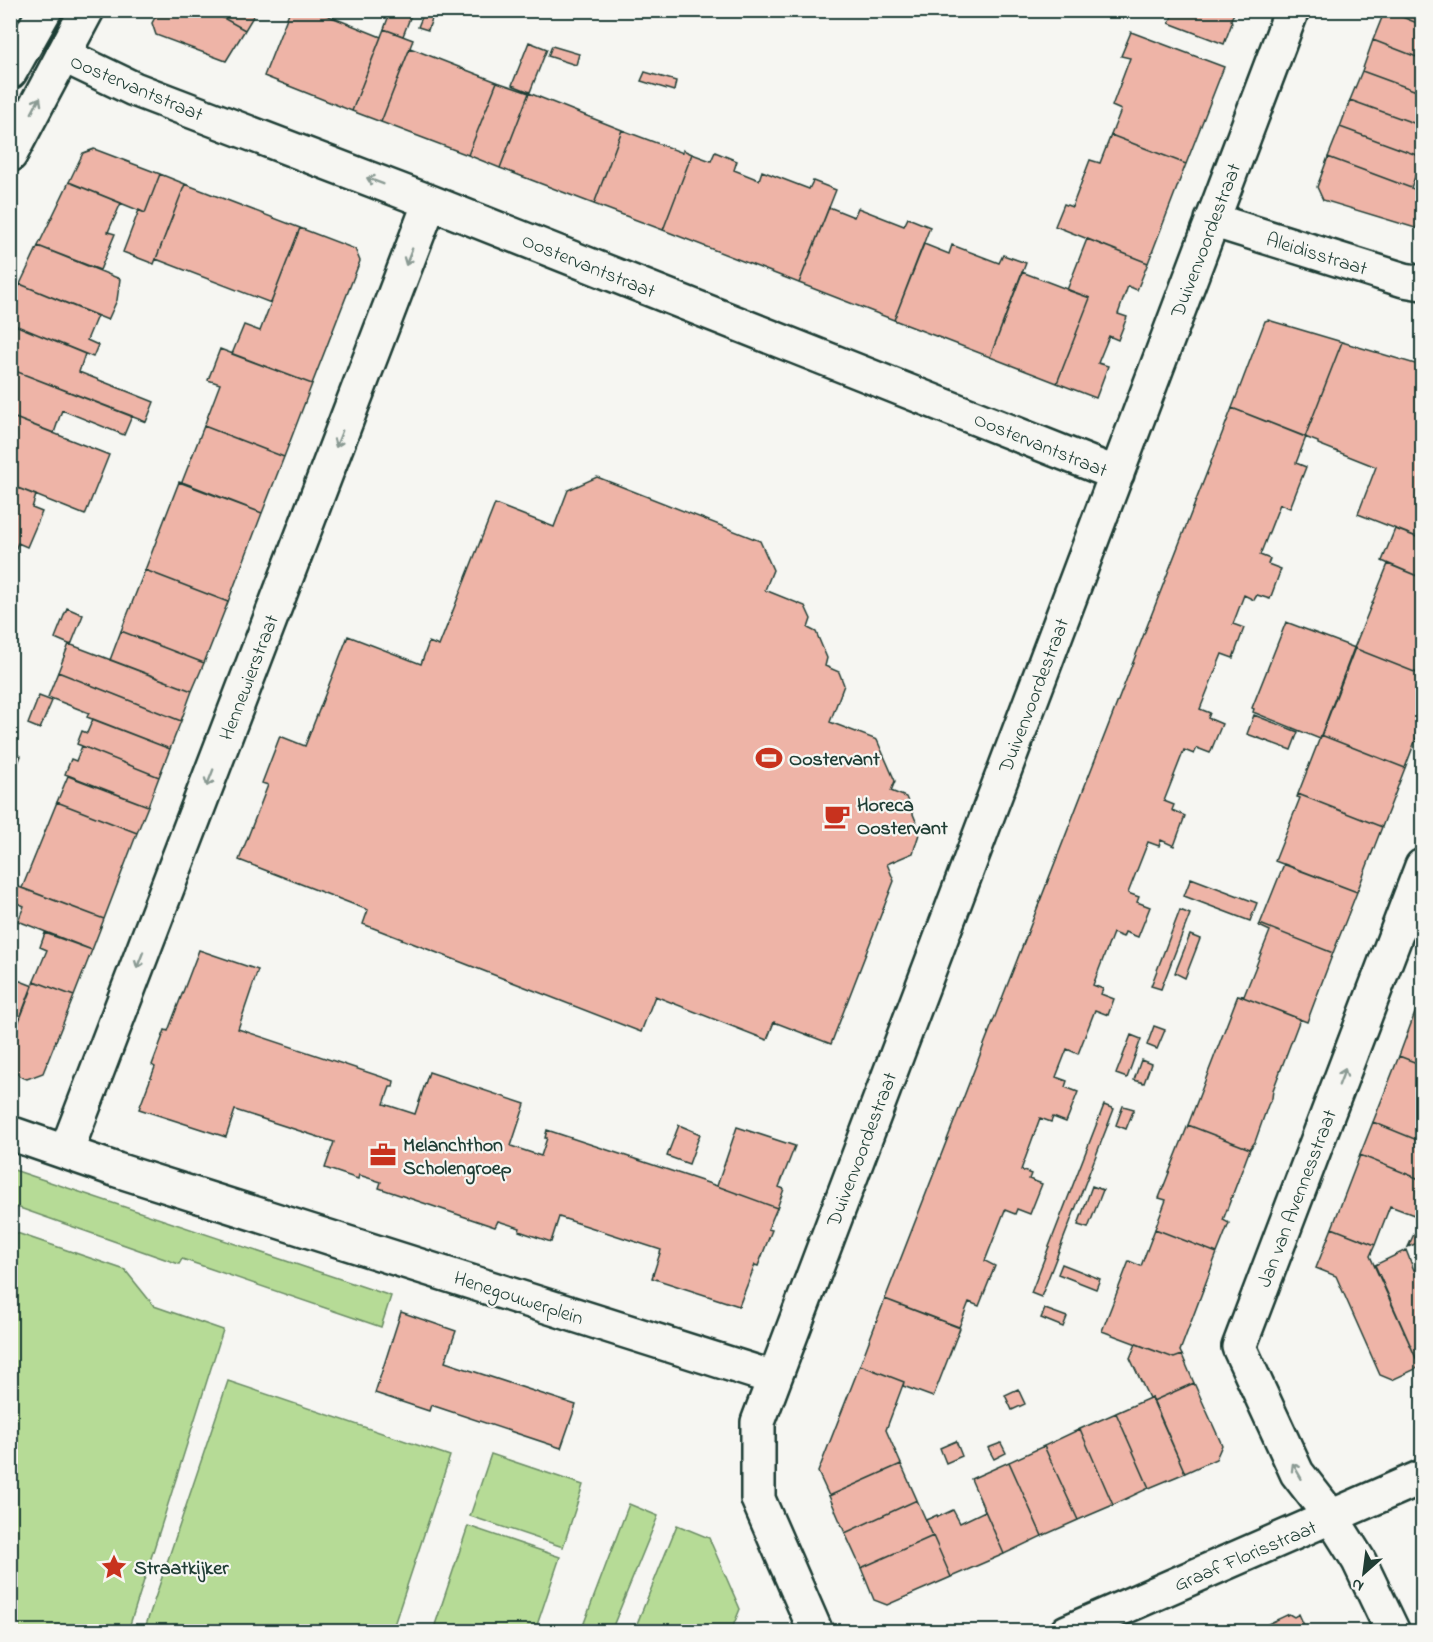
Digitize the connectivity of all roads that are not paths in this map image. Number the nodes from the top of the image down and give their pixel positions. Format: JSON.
{"nodes":[{"id":1,"x":45,"y":10,"type":"edge"},
{"id":2,"x":87,"y":10,"type":"edge"},
{"id":3,"x":1292,"y":10,"type":"edge"},
{"id":4,"x":63,"y":55,"type":"junction"},
{"id":5,"x":10,"y":72,"type":"edge"},
{"id":6,"x":10,"y":155,"type":"edge"},
{"id":7,"x":430,"y":202,"type":"junction"},
{"id":8,"x":1212,"y":220,"type":"junction"},
{"id":9,"x":1422,"y":283,"type":"edge"},
{"id":10,"x":1117,"y":474,"type":"junction"},
{"id":11,"x":1422,"y":866,"type":"edge"},
{"id":12,"x":10,"y":1133,"type":"edge"},
{"id":13,"x":66,"y":1152,"type":"junction"},
{"id":14,"x":774,"y":1378,"type":"junction"},
{"id":15,"x":1422,"y":1477,"type":"edge"},
{"id":16,"x":1332,"y":1518,"type":"junction"},
{"id":17,"x":816,"y":1632,"type":"edge"},
{"id":18,"x":1067,"y":1632,"type":"edge"},
{"id":19,"x":1393,"y":1632,"type":"edge"}],
"edges":[{"from":1,"to":5,"type":"street"},
{"from":2,"to":4,"type":"street"},
{"from":3,"to":8,"type":"street","name":"Duivenvoordestraat"},
{"from":6,"to":4,"type":"street","one_way":true},
{"from":7,"to":4,"type":"street","name":"Oostervantstraat","one_way":true},
{"from":7,"to":10,"type":"street","name":"Oostervantstraat"},
{"from":7,"to":13,"type":"street","name":"Hennewierstraat","one_way":true},
{"from":8,"to":9,"type":"street","name":"Aleidisstraat"},
{"from":8,"to":10,"type":"street","name":"Duivenvoordestraat"},
{"from":10,"to":14,"type":"street","name":"Duivenvoordestraat"},
{"from":16,"to":11,"type":"street","name":"Jan van Avennesstraat","one_way":true},
{"from":12,"to":13,"type":"street","name":"Henegouwerplein"},
{"from":13,"to":14,"type":"street","name":"Henegouwerplein"},
{"from":14,"to":17,"type":"street"},
{"from":15,"to":16,"type":"street","name":"Graaf Florisstraat"},
{"from":16,"to":18,"type":"street","name":"Graaf Florisstraat"},
{"from":16,"to":19,"type":"street","name":"Jan van Avennesstraat"}]}
